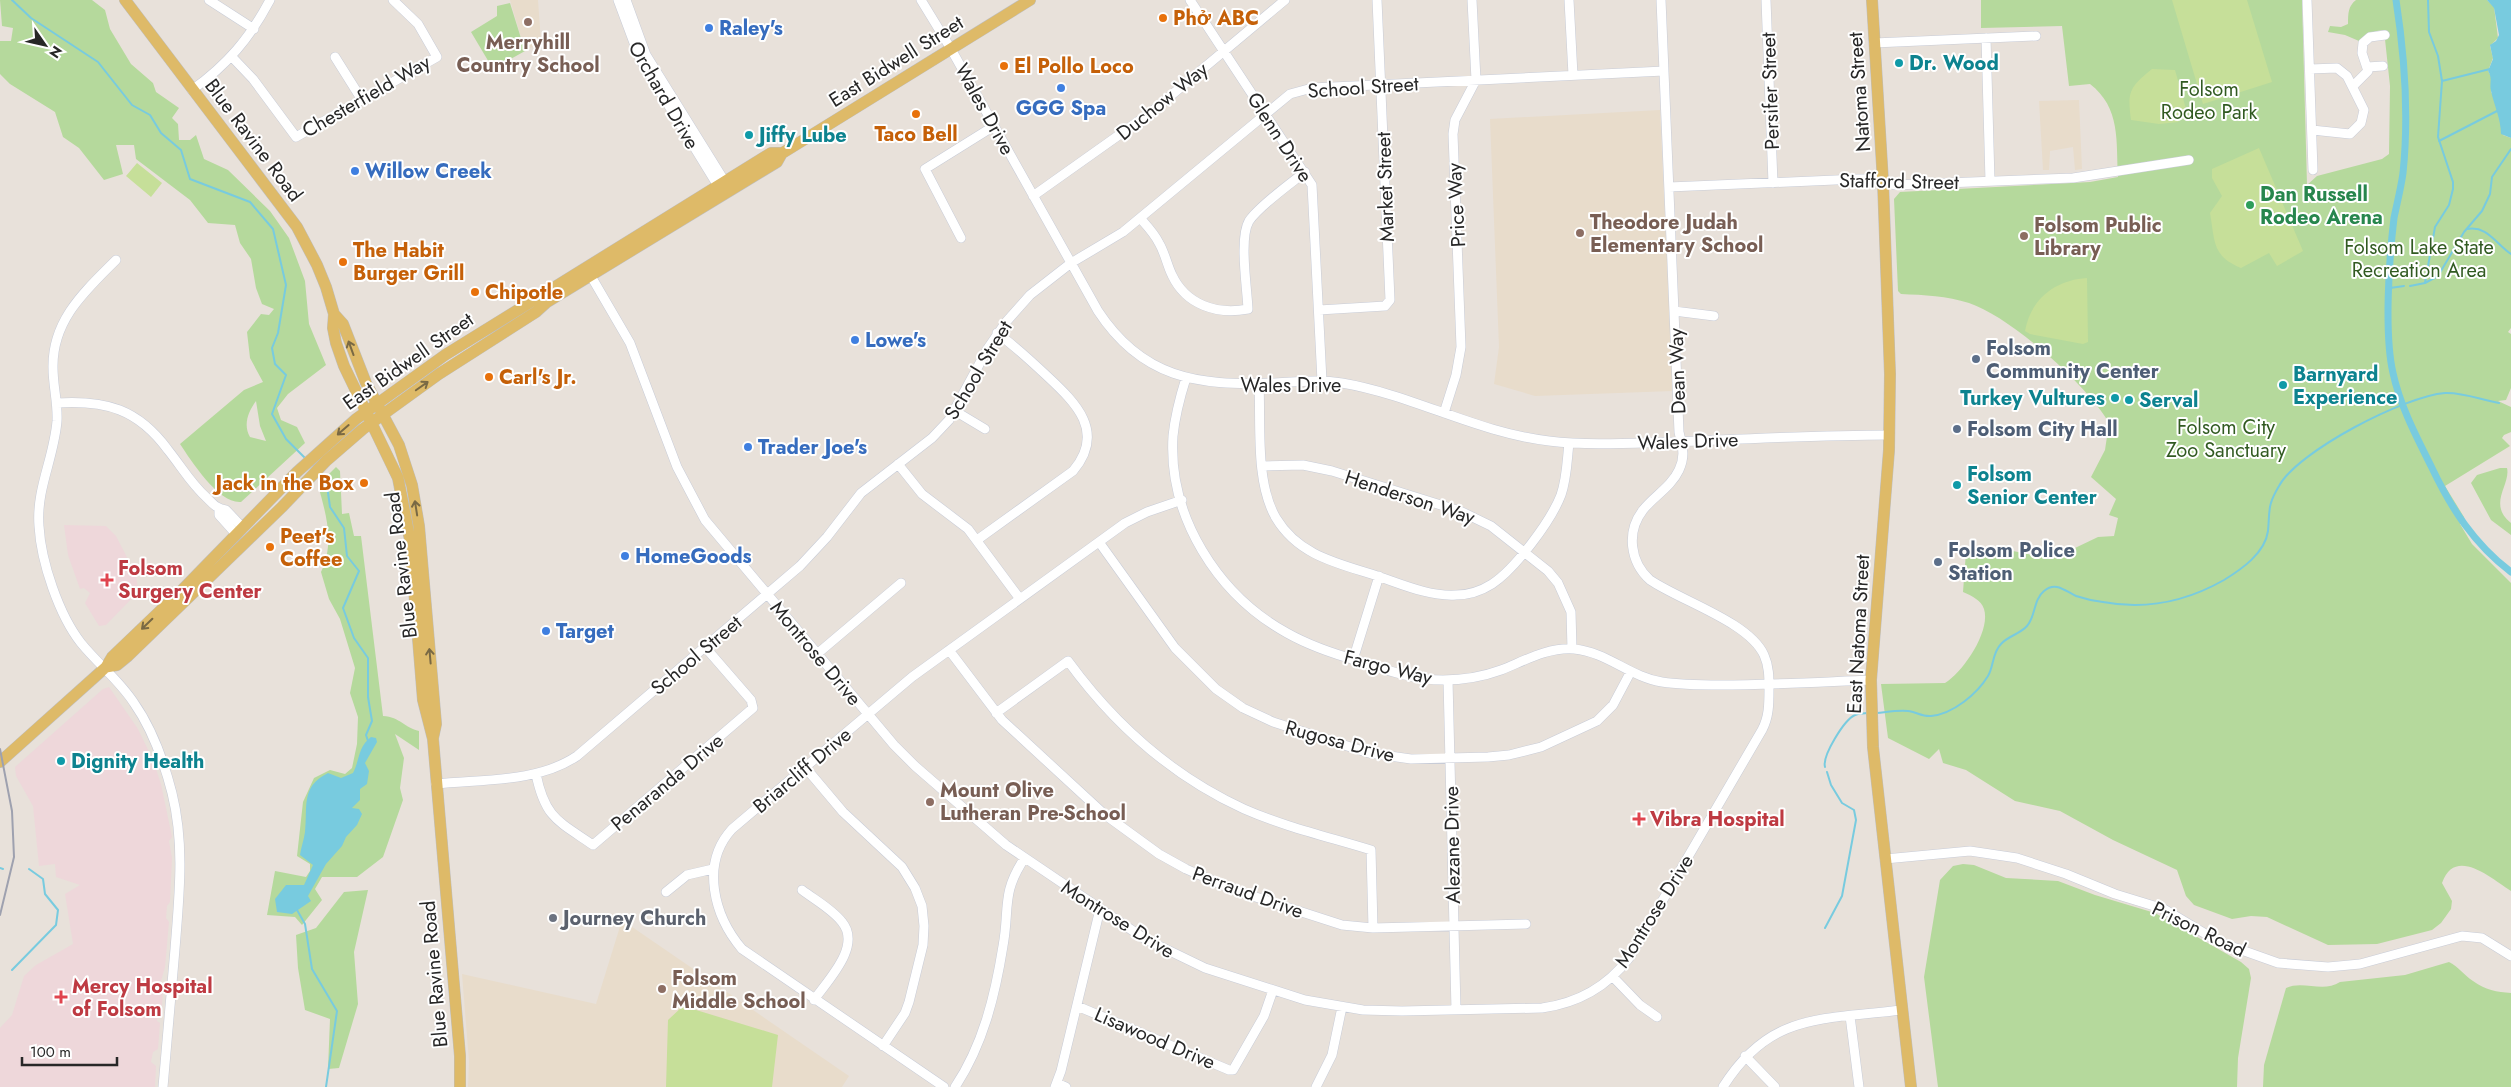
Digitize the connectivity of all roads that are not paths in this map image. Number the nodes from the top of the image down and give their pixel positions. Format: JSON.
{"nodes":[{"id":1,"x":125,"y":0,"type":"edge"},
{"id":2,"x":209,"y":0,"type":"edge"},
{"id":3,"x":270,"y":0,"type":"edge"},
{"id":4,"x":393,"y":0,"type":"edge"},
{"id":5,"x":618,"y":0,"type":"edge"},
{"id":6,"x":626,"y":0,"type":"edge"},
{"id":7,"x":921,"y":0,"type":"edge"},
{"id":8,"x":1030,"y":0,"type":"edge"},
{"id":9,"x":1190,"y":0,"type":"edge"},
{"id":10,"x":1285,"y":0,"type":"edge"},
{"id":11,"x":1377,"y":0,"type":"edge"},
{"id":12,"x":1472,"y":0,"type":"edge"},
{"id":13,"x":1569,"y":0,"type":"edge"},
{"id":14,"x":1661,"y":0,"type":"edge"},
{"id":15,"x":1766,"y":0,"type":"edge"},
{"id":16,"x":1872,"y":0,"type":"edge"},
{"id":17,"x":2307,"y":0,"type":"edge"},
{"id":18,"x":254,"y":30,"type":"junction"},
{"id":19,"x":2385,"y":35,"type":"dead end"},
{"id":20,"x":2036,"y":36,"type":"dead end"},
{"id":21,"x":1986,"y":38,"type":"junction"},
{"id":22,"x":1874,"y":43,"type":"junction"},
{"id":23,"x":952,"y":49,"type":"junction"},
{"id":24,"x":1224,"y":51,"type":"junction"},
{"id":25,"x":232,"y":57,"type":"junction"},
{"id":26,"x":335,"y":57,"type":"dead end"},
{"id":27,"x":2383,"y":66,"type":"dead end"},
{"id":28,"x":2368,"y":67,"type":"junction"},
{"id":29,"x":2310,"y":69,"type":"junction"},
{"id":30,"x":1664,"y":71,"type":"junction"},
{"id":31,"x":1573,"y":76,"type":"junction"},
{"id":32,"x":1476,"y":80,"type":"junction"},
{"id":33,"x":1381,"y":84,"type":"junction"},
{"id":34,"x":2353,"y":86,"type":"junction"},
{"id":35,"x":192,"y":90,"type":"junction"},
{"id":36,"x":362,"y":100,"type":"junction"},
{"id":37,"x":1265,"y":113,"type":"junction"},
{"id":38,"x":994,"y":126,"type":"junction"},
{"id":39,"x":2312,"y":130,"type":"junction"},
{"id":40,"x":2188,"y":160,"type":"dead end"},
{"id":41,"x":2313,"y":170,"type":"dead end"},
{"id":42,"x":1305,"y":172,"type":"junction"},
{"id":43,"x":1990,"y":181,"type":"junction"},
{"id":44,"x":1883,"y":182,"type":"junction"},
{"id":45,"x":1774,"y":183,"type":"junction"},
{"id":46,"x":1669,"y":187,"type":"junction"},
{"id":47,"x":722,"y":188,"type":"junction"},
{"id":48,"x":1034,"y":196,"type":"junction"},
{"id":49,"x":1140,"y":218,"type":"junction"},
{"id":50,"x":961,"y":238,"type":"dead end"},
{"id":51,"x":116,"y":260,"type":"dead end"},
{"id":52,"x":1071,"y":263,"type":"junction"},
{"id":53,"x":588,"y":272,"type":"junction"},
{"id":54,"x":538,"y":298,"type":"junction"},
{"id":55,"x":1319,"y":310,"type":"junction"},
{"id":56,"x":1674,"y":311,"type":"junction"},
{"id":57,"x":334,"y":314,"type":"junction"},
{"id":58,"x":1714,"y":316,"type":"dead end"},
{"id":59,"x":997,"y":333,"type":"junction"},
{"id":60,"x":478,"y":334,"type":"junction"},
{"id":61,"x":491,"y":341,"type":"junction"},
{"id":62,"x":442,"y":372,"type":"junction"},
{"id":63,"x":1186,"y":378,"type":"junction"},
{"id":64,"x":1322,"y":381,"type":"junction"},
{"id":65,"x":1259,"y":384,"type":"junction"},
{"id":66,"x":57,"y":403,"type":"junction"},
{"id":67,"x":376,"y":403,"type":"junction"},
{"id":68,"x":366,"y":411,"type":"junction"},
{"id":69,"x":955,"y":411,"type":"junction"},
{"id":70,"x":1444,"y":413,"type":"junction"},
{"id":71,"x":382,"y":415,"type":"junction"},
{"id":72,"x":372,"y":422,"type":"junction"},
{"id":73,"x":985,"y":429,"type":"dead end"},
{"id":74,"x":1890,"y":435,"type":"junction"},
{"id":75,"x":1682,"y":442,"type":"junction"},
{"id":76,"x":1569,"y":443,"type":"junction"},
{"id":77,"x":323,"y":456,"type":"junction"},
{"id":78,"x":898,"y":464,"type":"junction"},
{"id":79,"x":1262,"y":466,"type":"junction"},
{"id":80,"x":300,"y":470,"type":"junction"},
{"id":81,"x":1182,"y":500,"type":"junction"},
{"id":82,"x":406,"y":523,"type":"junction"},
{"id":83,"x":240,"y":531,"type":"junction"},
{"id":84,"x":249,"y":540,"type":"junction"},
{"id":85,"x":978,"y":540,"type":"junction"},
{"id":86,"x":1098,"y":542,"type":"junction"},
{"id":87,"x":421,"y":552,"type":"junction"},
{"id":88,"x":1524,"y":552,"type":"junction"},
{"id":89,"x":1379,"y":576,"type":"junction"},
{"id":90,"x":901,"y":583,"type":"dead end"},
{"id":91,"x":196,"y":591,"type":"junction"},
{"id":92,"x":767,"y":595,"type":"junction"},
{"id":93,"x":1020,"y":599,"type":"junction"},
{"id":94,"x":705,"y":647,"type":"junction"},
{"id":95,"x":1572,"y":649,"type":"junction"},
{"id":96,"x":950,"y":650,"type":"junction"},
{"id":97,"x":817,"y":654,"type":"junction"},
{"id":98,"x":1353,"y":660,"type":"junction"},
{"id":99,"x":106,"y":667,"type":"junction"},
{"id":100,"x":421,"y":667,"type":"junction"},
{"id":101,"x":1630,"y":673,"type":"junction"},
{"id":102,"x":1448,"y":680,"type":"junction"},
{"id":103,"x":1769,"y":685,"type":"junction"},
{"id":104,"x":1871,"y":685,"type":"junction"},
{"id":105,"x":434,"y":706,"type":"junction"},
{"id":106,"x":996,"y":713,"type":"junction"},
{"id":107,"x":868,"y":714,"type":"junction"},
{"id":108,"x":433,"y":739,"type":"junction"},
{"id":109,"x":1450,"y":758,"type":"junction"},
{"id":110,"x":0,"y":762,"type":"edge"},
{"id":111,"x":805,"y":768,"type":"junction"},
{"id":112,"x":536,"y":774,"type":"junction"},
{"id":113,"x":436,"y":784,"type":"junction"},
{"id":114,"x":1024,"y":859,"type":"junction"},
{"id":115,"x":1885,"y":860,"type":"junction"},
{"id":116,"x":712,"y":870,"type":"junction"},
{"id":117,"x":802,"y":890,"type":"dead end"},
{"id":118,"x":666,"y":892,"type":"dead end"},
{"id":119,"x":1100,"y":909,"type":"junction"},
{"id":120,"x":1526,"y":924,"type":"dead end"},
{"id":121,"x":1454,"y":926,"type":"junction"},
{"id":122,"x":1373,"y":928,"type":"junction"},
{"id":123,"x":2511,"y":956,"type":"edge"},
{"id":124,"x":1613,"y":976,"type":"junction"},
{"id":125,"x":1273,"y":990,"type":"junction"},
{"id":126,"x":814,"y":1000,"type":"junction"},
{"id":127,"x":1077,"y":1006,"type":"junction"},
{"id":128,"x":1342,"y":1008,"type":"junction"},
{"id":129,"x":1456,"y":1010,"type":"junction"},
{"id":130,"x":1901,"y":1010,"type":"junction"},
{"id":131,"x":1850,"y":1016,"type":"junction"},
{"id":132,"x":1657,"y":1017,"type":"dead end"},
{"id":133,"x":883,"y":1046,"type":"junction"},
{"id":134,"x":1745,"y":1056,"type":"junction"},
{"id":135,"x":1056,"y":1085,"type":"edge"},
{"id":136,"x":163,"y":1087,"type":"edge"},
{"id":137,"x":460,"y":1087,"type":"edge"},
{"id":138,"x":944,"y":1087,"type":"edge"},
{"id":139,"x":955,"y":1087,"type":"edge"},
{"id":140,"x":1066,"y":1087,"type":"edge"},
{"id":141,"x":1316,"y":1087,"type":"edge"},
{"id":142,"x":1723,"y":1087,"type":"edge"},
{"id":143,"x":1775,"y":1087,"type":"edge"},
{"id":144,"x":1859,"y":1087,"type":"edge"},
{"id":145,"x":1911,"y":1087,"type":"edge"}],
"edges":[{"from":1,"to":35,"type":"main road","name":"Blue Ravine Road"},
{"from":2,"to":18,"type":"street"},
{"from":3,"to":18,"type":"street"},
{"from":4,"to":36,"type":"street","name":"Chesterfield Way"},
{"from":5,"to":47,"type":"street","name":"Orchard Drive"},
{"from":6,"to":47,"type":"street","name":"Orchard Drive"},
{"from":7,"to":23,"type":"street","name":"Wales Drive"},
{"from":8,"to":23,"type":"main road","name":"East Bidwell Street"},
{"from":9,"to":24,"type":"street","name":"Glenn Drive"},
{"from":10,"to":24,"type":"street","name":"Duchow Way"},
{"from":11,"to":33,"type":"street","name":"Market Street"},
{"from":12,"to":32,"type":"street","name":"Price Way"},
{"from":13,"to":31,"type":"street"},
{"from":14,"to":30,"type":"street","name":"Dean Way"},
{"from":15,"to":45,"type":"street","name":"Persifer Street"},
{"from":16,"to":22,"type":"main road","name":"Natoma Street"},
{"from":17,"to":29,"type":"street"},
{"from":18,"to":25,"type":"street"},
{"from":19,"to":28,"type":"street"},
{"from":20,"to":21,"type":"street"},
{"from":21,"to":22,"type":"street"},
{"from":21,"to":43,"type":"street"},
{"from":22,"to":44,"type":"main road","name":"Natoma Street"},
{"from":23,"to":38,"type":"street","name":"Wales Drive"},
{"from":23,"to":47,"type":"main road","name":"East Bidwell Street"},
{"from":24,"to":37,"type":"street","name":"Glenn Drive"},
{"from":24,"to":48,"type":"street","name":"Duchow Way"},
{"from":25,"to":35,"type":"street"},
{"from":25,"to":36,"type":"street","name":"Chesterfield Way"},
{"from":26,"to":36,"type":"street"},
{"from":27,"to":28,"type":"street"},
{"from":28,"to":34,"type":"street"},
{"from":29,"to":34,"type":"street"},
{"from":29,"to":39,"type":"street"},
{"from":30,"to":31,"type":"street","name":"School Street"},
{"from":30,"to":46,"type":"street","name":"Dean Way"},
{"from":31,"to":32,"type":"street","name":"School Street"},
{"from":32,"to":33,"type":"street","name":"School Street"},
{"from":32,"to":70,"type":"street","name":"Price Way"},
{"from":33,"to":37,"type":"street","name":"School Street"},
{"from":33,"to":55,"type":"street","name":"Market Street"},
{"from":34,"to":39,"type":"street"},
{"from":35,"to":57,"type":"main road","name":"Blue Ravine Road"},
{"from":37,"to":42,"type":"street","name":"Glenn Drive"},
{"from":37,"to":49,"type":"street","name":"School Street"},
{"from":38,"to":48,"type":"street","name":"Wales Drive"},
{"from":38,"to":50,"type":"street"},
{"from":39,"to":41,"type":"street"},
{"from":40,"to":43,"type":"street","name":"Stafford Street"},
{"from":42,"to":49,"type":"street"},
{"from":42,"to":55,"type":"street","name":"Glenn Drive"},
{"from":43,"to":44,"type":"street","name":"Stafford Street"},
{"from":44,"to":45,"type":"street","name":"Stafford Street"},
{"from":44,"to":74,"type":"main road","name":"East Natoma Street"},
{"from":45,"to":46,"type":"street","name":"Stafford Street"},
{"from":46,"to":56,"type":"street","name":"Dean Way"},
{"from":47,"to":53,"type":"main road","name":"East Bidwell Street"},
{"from":47,"to":53,"type":"main road","name":"East Bidwell Street"},
{"from":48,"to":52,"type":"street","name":"Wales Drive"},
{"from":49,"to":52,"type":"street","name":"School Street"},
{"from":51,"to":66,"type":"street"},
{"from":52,"to":59,"type":"street","name":"School Street"},
{"from":52,"to":63,"type":"street","name":"Wales Drive"},
{"from":53,"to":54,"type":"main road","name":"East Bidwell Street"},
{"from":53,"to":61,"type":"main road","name":"East Bidwell Street"},
{"from":53,"to":92,"type":"street","name":"Montrose Drive"},
{"from":54,"to":60,"type":"main road","name":"East Bidwell Street"},
{"from":54,"to":61,"type":"main road"},
{"from":55,"to":64,"type":"street","name":"Glenn Drive"},
{"from":56,"to":58,"type":"street"},
{"from":56,"to":75,"type":"street","name":"Dean Way"},
{"from":67,"to":57,"type":"main road","name":"Blue Ravine Road","one_way":true},
{"from":57,"to":68,"type":"main road","name":"Blue Ravine Road"},
{"from":59,"to":69,"type":"street","name":"School Street"},
{"from":59,"to":85,"type":"street"},
{"from":60,"to":62,"type":"main road"},
{"from":60,"to":67,"type":"main road","name":"East Bidwell Street"},
{"from":61,"to":62,"type":"main road","name":"East Bidwell Street"},
{"from":71,"to":62,"type":"main road","name":"East Bidwell Street","one_way":true},
{"from":63,"to":65,"type":"street","name":"Wales Drive"},
{"from":63,"to":81,"type":"street","name":"Fargo Way"},
{"from":64,"to":65,"type":"street","name":"Wales Drive"},
{"from":64,"to":70,"type":"street","name":"Wales Drive"},
{"from":65,"to":79,"type":"street"},
{"from":66,"to":83,"type":"street"},
{"from":66,"to":99,"type":"street"},
{"from":67,"to":68,"type":"main road","name":"East Bidwell Street"},
{"from":67,"to":71,"type":"main road","name":"Blue Ravine Road"},
{"from":68,"to":72,"type":"main road","name":"Blue Ravine Road"},
{"from":68,"to":77,"type":"main road","name":"East Bidwell Street","one_way":true},
{"from":69,"to":73,"type":"street"},
{"from":69,"to":78,"type":"street","name":"School Street"},
{"from":70,"to":76,"type":"street","name":"Wales Drive"},
{"from":71,"to":72,"type":"main road","name":"East Bidwell Street"},
{"from":87,"to":71,"type":"main road","name":"Blue Ravine Road","one_way":true},
{"from":72,"to":77,"type":"main road","name":"East Bidwell Street"},
{"from":72,"to":82,"type":"main road","name":"Blue Ravine Road"},
{"from":74,"to":75,"type":"street","name":"Wales Drive"},
{"from":74,"to":104,"type":"main road","name":"East Natoma Street"},
{"from":75,"to":76,"type":"street","name":"Wales Drive"},
{"from":75,"to":103,"type":"street","name":"Dean Way"},
{"from":76,"to":88,"type":"street"},
{"from":77,"to":80,"type":"main road","name":"East Bidwell Street"},
{"from":77,"to":84,"type":"main road","name":"East Bidwell Street"},
{"from":78,"to":85,"type":"street"},
{"from":78,"to":92,"type":"street","name":"School Street"},
{"from":79,"to":88,"type":"street","name":"Henderson Way"},
{"from":79,"to":89,"type":"street"},
{"from":80,"to":83,"type":"main road","name":"East Bidwell Street"},
{"from":80,"to":84,"type":"main road"},
{"from":81,"to":86,"type":"street","name":"Briarcliff Drive"},
{"from":81,"to":98,"type":"street","name":"Fargo Way"},
{"from":82,"to":87,"type":"main road"},
{"from":82,"to":100,"type":"main road","name":"Blue Ravine Road"},
{"from":83,"to":91,"type":"main road"},
{"from":83,"to":99,"type":"main road","name":"East Bidwell Street","one_way":true},
{"from":84,"to":91,"type":"main road","name":"East Bidwell Street"},
{"from":85,"to":93,"type":"street"},
{"from":86,"to":93,"type":"street","name":"Briarcliff Drive"},
{"from":86,"to":109,"type":"street","name":"Rugosa Drive"},
{"from":105,"to":87,"type":"main road","name":"Blue Ravine Road","one_way":true},
{"from":88,"to":89,"type":"street"},
{"from":88,"to":95,"type":"street","name":"Henderson Way"},
{"from":89,"to":98,"type":"street"},
{"from":90,"to":97,"type":"street"},
{"from":91,"to":99,"type":"main road","name":"East Bidwell Street"},
{"from":92,"to":94,"type":"street","name":"School Street"},
{"from":92,"to":97,"type":"street","name":"Montrose Drive"},
{"from":93,"to":96,"type":"street","name":"Briarcliff Drive"},
{"from":94,"to":112,"type":"street","name":"School Street"},
{"from":94,"to":112,"type":"street","name":"Penaranda Drive"},
{"from":95,"to":101,"type":"street","name":"Fargo Way"},
{"from":95,"to":102,"type":"street","name":"Fargo Way"},
{"from":96,"to":106,"type":"street","name":"Perraud Drive"},
{"from":96,"to":107,"type":"street","name":"Briarcliff Drive"},
{"from":97,"to":107,"type":"street","name":"Montrose Drive"},
{"from":98,"to":102,"type":"street","name":"Fargo Way"},
{"from":99,"to":110,"type":"main road","name":"East Bidwell Street"},
{"from":99,"to":136,"type":"street"},
{"from":100,"to":105,"type":"main road"},
{"from":100,"to":108,"type":"main road","name":"Blue Ravine Road"},
{"from":101,"to":103,"type":"street","name":"Fargo Way"},
{"from":101,"to":109,"type":"street","name":"Rugosa Drive"},
{"from":102,"to":109,"type":"street","name":"Alezane Drive"},
{"from":103,"to":104,"type":"street","name":"Fargo Way"},
{"from":103,"to":124,"type":"street","name":"Montrose Drive"},
{"from":104,"to":115,"type":"main road","name":"East Natoma Street"},
{"from":105,"to":108,"type":"main road","name":"Blue Ravine Road"},
{"from":106,"to":122,"type":"street","name":"Perraud Drive"},
{"from":106,"to":122,"type":"street"},
{"from":107,"to":111,"type":"street","name":"Briarcliff Drive"},
{"from":107,"to":114,"type":"street","name":"Montrose Drive"},
{"from":108,"to":113,"type":"main road","name":"Blue Ravine Road"},
{"from":109,"to":121,"type":"street","name":"Alezane Drive"},
{"from":111,"to":116,"type":"street","name":"Briarcliff Drive"},
{"from":111,"to":133,"type":"street"},
{"from":112,"to":113,"type":"street","name":"School Street"},
{"from":113,"to":137,"type":"main road","name":"Blue Ravine Road"},
{"from":114,"to":119,"type":"street","name":"Montrose Drive"},
{"from":114,"to":139,"type":"street"},
{"from":115,"to":123,"type":"street","name":"Prison Road"},
{"from":115,"to":130,"type":"main road","name":"East Natoma Street"},
{"from":116,"to":118,"type":"street"},
{"from":116,"to":126,"type":"street","name":"Briarcliff Drive"},
{"from":117,"to":126,"type":"street"},
{"from":119,"to":125,"type":"street","name":"Montrose Drive"},
{"from":119,"to":127,"type":"street"},
{"from":120,"to":121,"type":"street","name":"Perraud Drive"},
{"from":121,"to":122,"type":"street","name":"Perraud Drive"},
{"from":121,"to":129,"type":"street","name":"Alezane Drive"},
{"from":124,"to":129,"type":"street","name":"Montrose Drive"},
{"from":124,"to":132,"type":"street"},
{"from":125,"to":127,"type":"street","name":"Lisawood Drive"},
{"from":125,"to":128,"type":"street","name":"Montrose Drive"},
{"from":126,"to":133,"type":"street","name":"Briarcliff Drive"},
{"from":127,"to":135,"type":"street"},
{"from":128,"to":129,"type":"street","name":"Montrose Drive"},
{"from":128,"to":141,"type":"street"},
{"from":130,"to":131,"type":"street"},
{"from":130,"to":145,"type":"main road","name":"East Natoma Street"},
{"from":131,"to":134,"type":"street"},
{"from":131,"to":144,"type":"street"},
{"from":133,"to":138,"type":"street","name":"Briarcliff Drive"},
{"from":134,"to":142,"type":"street"},
{"from":134,"to":143,"type":"street"},
{"from":135,"to":140,"type":"street"}]}
